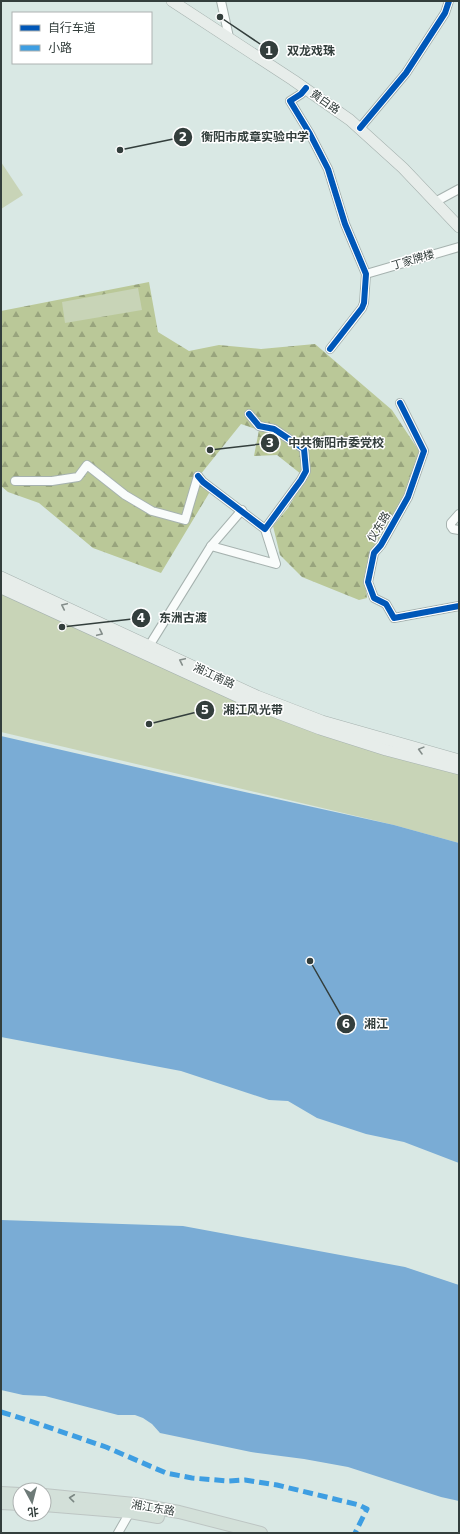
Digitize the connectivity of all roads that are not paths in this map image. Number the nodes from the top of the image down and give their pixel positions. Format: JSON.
{"nodes":[{"id":1,"x":172,"y":1,"type":"edge"},
{"id":2,"x":221,"y":1,"type":"edge"},
{"id":3,"x":449,"y":1,"type":"edge"},
{"id":4,"x":229,"y":37,"type":"junction"},
{"id":5,"x":306,"y":88,"type":"junction"},
{"id":6,"x":360,"y":128,"type":"junction"},
{"id":7,"x":459,"y":189,"type":"edge"},
{"id":8,"x":435,"y":202,"type":"junction"},
{"id":9,"x":459,"y":227,"type":"edge"},
{"id":10,"x":459,"y":247,"type":"edge"},
{"id":11,"x":366,"y":274,"type":"junction"},
{"id":12,"x":330,"y":349,"type":"dead end"},
{"id":13,"x":400,"y":402,"type":"dead end"},
{"id":14,"x":250,"y":414,"type":"dead end"},
{"id":15,"x":15,"y":481,"type":"dead end"},
{"id":16,"x":242,"y":510,"type":"junction"},
{"id":17,"x":459,"y":514,"type":"edge"},
{"id":18,"x":265,"y":529,"type":"junction"},
{"id":19,"x":459,"y":530,"type":"edge"},
{"id":20,"x":211,"y":546,"type":"junction"},
{"id":21,"x":1,"y":577,"type":"edge"},
{"id":22,"x":1,"y":588,"type":"edge"},
{"id":23,"x":459,"y":606,"type":"edge"},
{"id":24,"x":149,"y":646,"type":"junction"},
{"id":25,"x":459,"y":760,"type":"edge"},
{"id":26,"x":459,"y":770,"type":"edge"},
{"id":27,"x":1,"y":1493,"type":"edge"},
{"id":28,"x":12,"y":1494,"type":"edge"},
{"id":29,"x":52,"y":1496,"type":"edge"},
{"id":30,"x":1,"y":1503,"type":"edge"},
{"id":31,"x":12,"y":1504,"type":"edge"},
{"id":32,"x":52,"y":1506,"type":"edge"},
{"id":33,"x":130,"y":1512,"type":"junction"},
{"id":34,"x":118,"y":1533,"type":"edge"},
{"id":35,"x":229,"y":1533,"type":"edge"},
{"id":36,"x":261,"y":1533,"type":"edge"}],
"edges":[{"from":1,"to":4,"type":"main road","name":"黄白路"},
{"from":2,"to":4,"type":"street"},
{"from":3,"to":6,"type":"street"},
{"from":4,"to":5,"type":"main road","name":"黄白路"},
{"from":5,"to":6,"type":"main road","name":"黄白路"},
{"from":5,"to":11,"type":"street"},
{"from":6,"to":8,"type":"main road","name":"黄白路"},
{"from":7,"to":8,"type":"street"},
{"from":8,"to":9,"type":"main road","name":"黄白路"},
{"from":10,"to":11,"type":"street","name":"丁家牌楼"},
{"from":11,"to":12,"type":"street"},
{"from":13,"to":23,"type":"street","name":"仪东路"},
{"from":14,"to":18,"type":"street"},
{"from":15,"to":16,"type":"street"},
{"from":16,"to":18,"type":"street"},
{"from":16,"to":20,"type":"street"},
{"from":17,"to":19,"type":"street"},
{"from":18,"to":20,"type":"street"},
{"from":20,"to":24,"type":"street"},
{"from":24,"to":21,"type":"main road","name":"湘江南路","one_way":true},
{"from":22,"to":26,"type":"main road","name":"湘江南路","one_way":true},
{"from":25,"to":24,"type":"main road","name":"湘江南路","one_way":true},
{"from":27,"to":28,"type":"main road"},
{"from":36,"to":29,"type":"main road","name":"湘江东路","one_way":true},
{"from":30,"to":31,"type":"main road"},
{"from":32,"to":33,"type":"main road","name":"湘江东路"},
{"from":33,"to":34,"type":"street"},
{"from":33,"to":35,"type":"main road","name":"湘江东路"}]}
